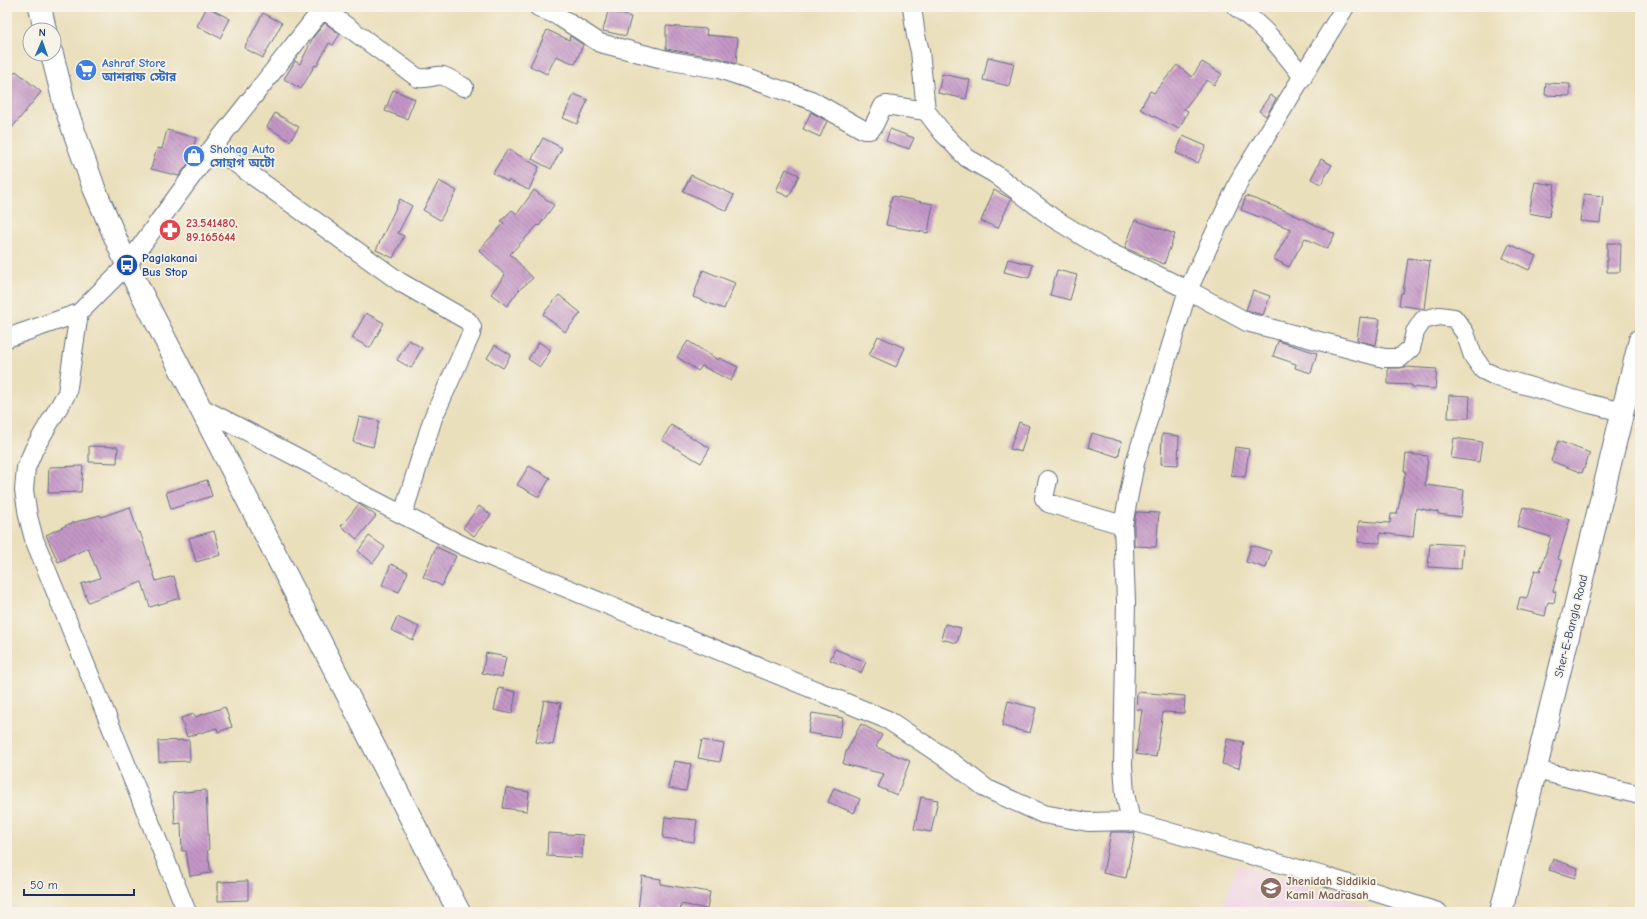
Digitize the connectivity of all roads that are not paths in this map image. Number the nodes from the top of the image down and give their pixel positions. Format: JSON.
{"nodes":[{"id":1,"x":40,"y":7,"type":"edge"},
{"id":2,"x":538,"y":7,"type":"edge"},
{"id":3,"x":912,"y":7,"type":"edge"},
{"id":4,"x":1236,"y":7,"type":"edge"},
{"id":5,"x":1345,"y":7,"type":"edge"},
{"id":6,"x":324,"y":8,"type":"edge"},
{"id":7,"x":43,"y":22,"type":"edge"},
{"id":8,"x":54,"y":62,"type":"edge"},
{"id":9,"x":1303,"y":77,"type":"junction"},
{"id":10,"x":464,"y":87,"type":"dead end"},
{"id":11,"x":926,"y":111,"type":"junction"},
{"id":12,"x":213,"y":147,"type":"junction"},
{"id":13,"x":127,"y":265,"type":"junction"},
{"id":14,"x":1188,"y":290,"type":"junction"},
{"id":15,"x":79,"y":313,"type":"junction"},
{"id":16,"x":7,"y":338,"type":"edge"},
{"id":17,"x":1640,"y":340,"type":"edge"},
{"id":18,"x":1634,"y":390,"type":"edge"},
{"id":19,"x":200,"y":407,"type":"junction"},
{"id":20,"x":1623,"y":412,"type":"junction"},
{"id":21,"x":1048,"y":480,"type":"dead end"},
{"id":22,"x":403,"y":514,"type":"junction"},
{"id":23,"x":1123,"y":525,"type":"junction"},
{"id":24,"x":1536,"y":770,"type":"junction"},
{"id":25,"x":1640,"y":795,"type":"edge"},
{"id":26,"x":1131,"y":821,"type":"junction"},
{"id":27,"x":187,"y":912,"type":"edge"},
{"id":28,"x":459,"y":912,"type":"edge"},
{"id":29,"x":1438,"y":912,"type":"edge"},
{"id":30,"x":1501,"y":912,"type":"edge"}],
"edges":[{"from":1,"to":7,"type":"highway"},
{"from":2,"to":11,"type":"street"},
{"from":3,"to":11,"type":"street"},
{"from":4,"to":9,"type":"street"},
{"from":5,"to":9,"type":"street"},
{"from":6,"to":10,"type":"street"},
{"from":6,"to":12,"type":"street"},
{"from":8,"to":13,"type":"highway"},
{"from":9,"to":14,"type":"street"},
{"from":11,"to":14,"type":"street"},
{"from":12,"to":13,"type":"street"},
{"from":12,"to":22,"type":"street"},
{"from":13,"to":15,"type":"street"},
{"from":13,"to":19,"type":"highway"},
{"from":14,"to":20,"type":"street"},
{"from":14,"to":23,"type":"street"},
{"from":15,"to":16,"type":"street"},
{"from":15,"to":27,"type":"street"},
{"from":17,"to":18,"type":"highway","name":"Sher-E-Bangla Road"},
{"from":18,"to":20,"type":"highway","name":"Sher-E-Bangla Road"},
{"from":19,"to":22,"type":"street"},
{"from":19,"to":28,"type":"highway"},
{"from":20,"to":24,"type":"highway","name":"Sher-E-Bangla Road"},
{"from":21,"to":23,"type":"street"},
{"from":22,"to":26,"type":"street"},
{"from":23,"to":26,"type":"street"},
{"from":24,"to":25,"type":"street"},
{"from":24,"to":30,"type":"highway","name":"Sher-E-Bangla Road"},
{"from":26,"to":29,"type":"street"}]}
